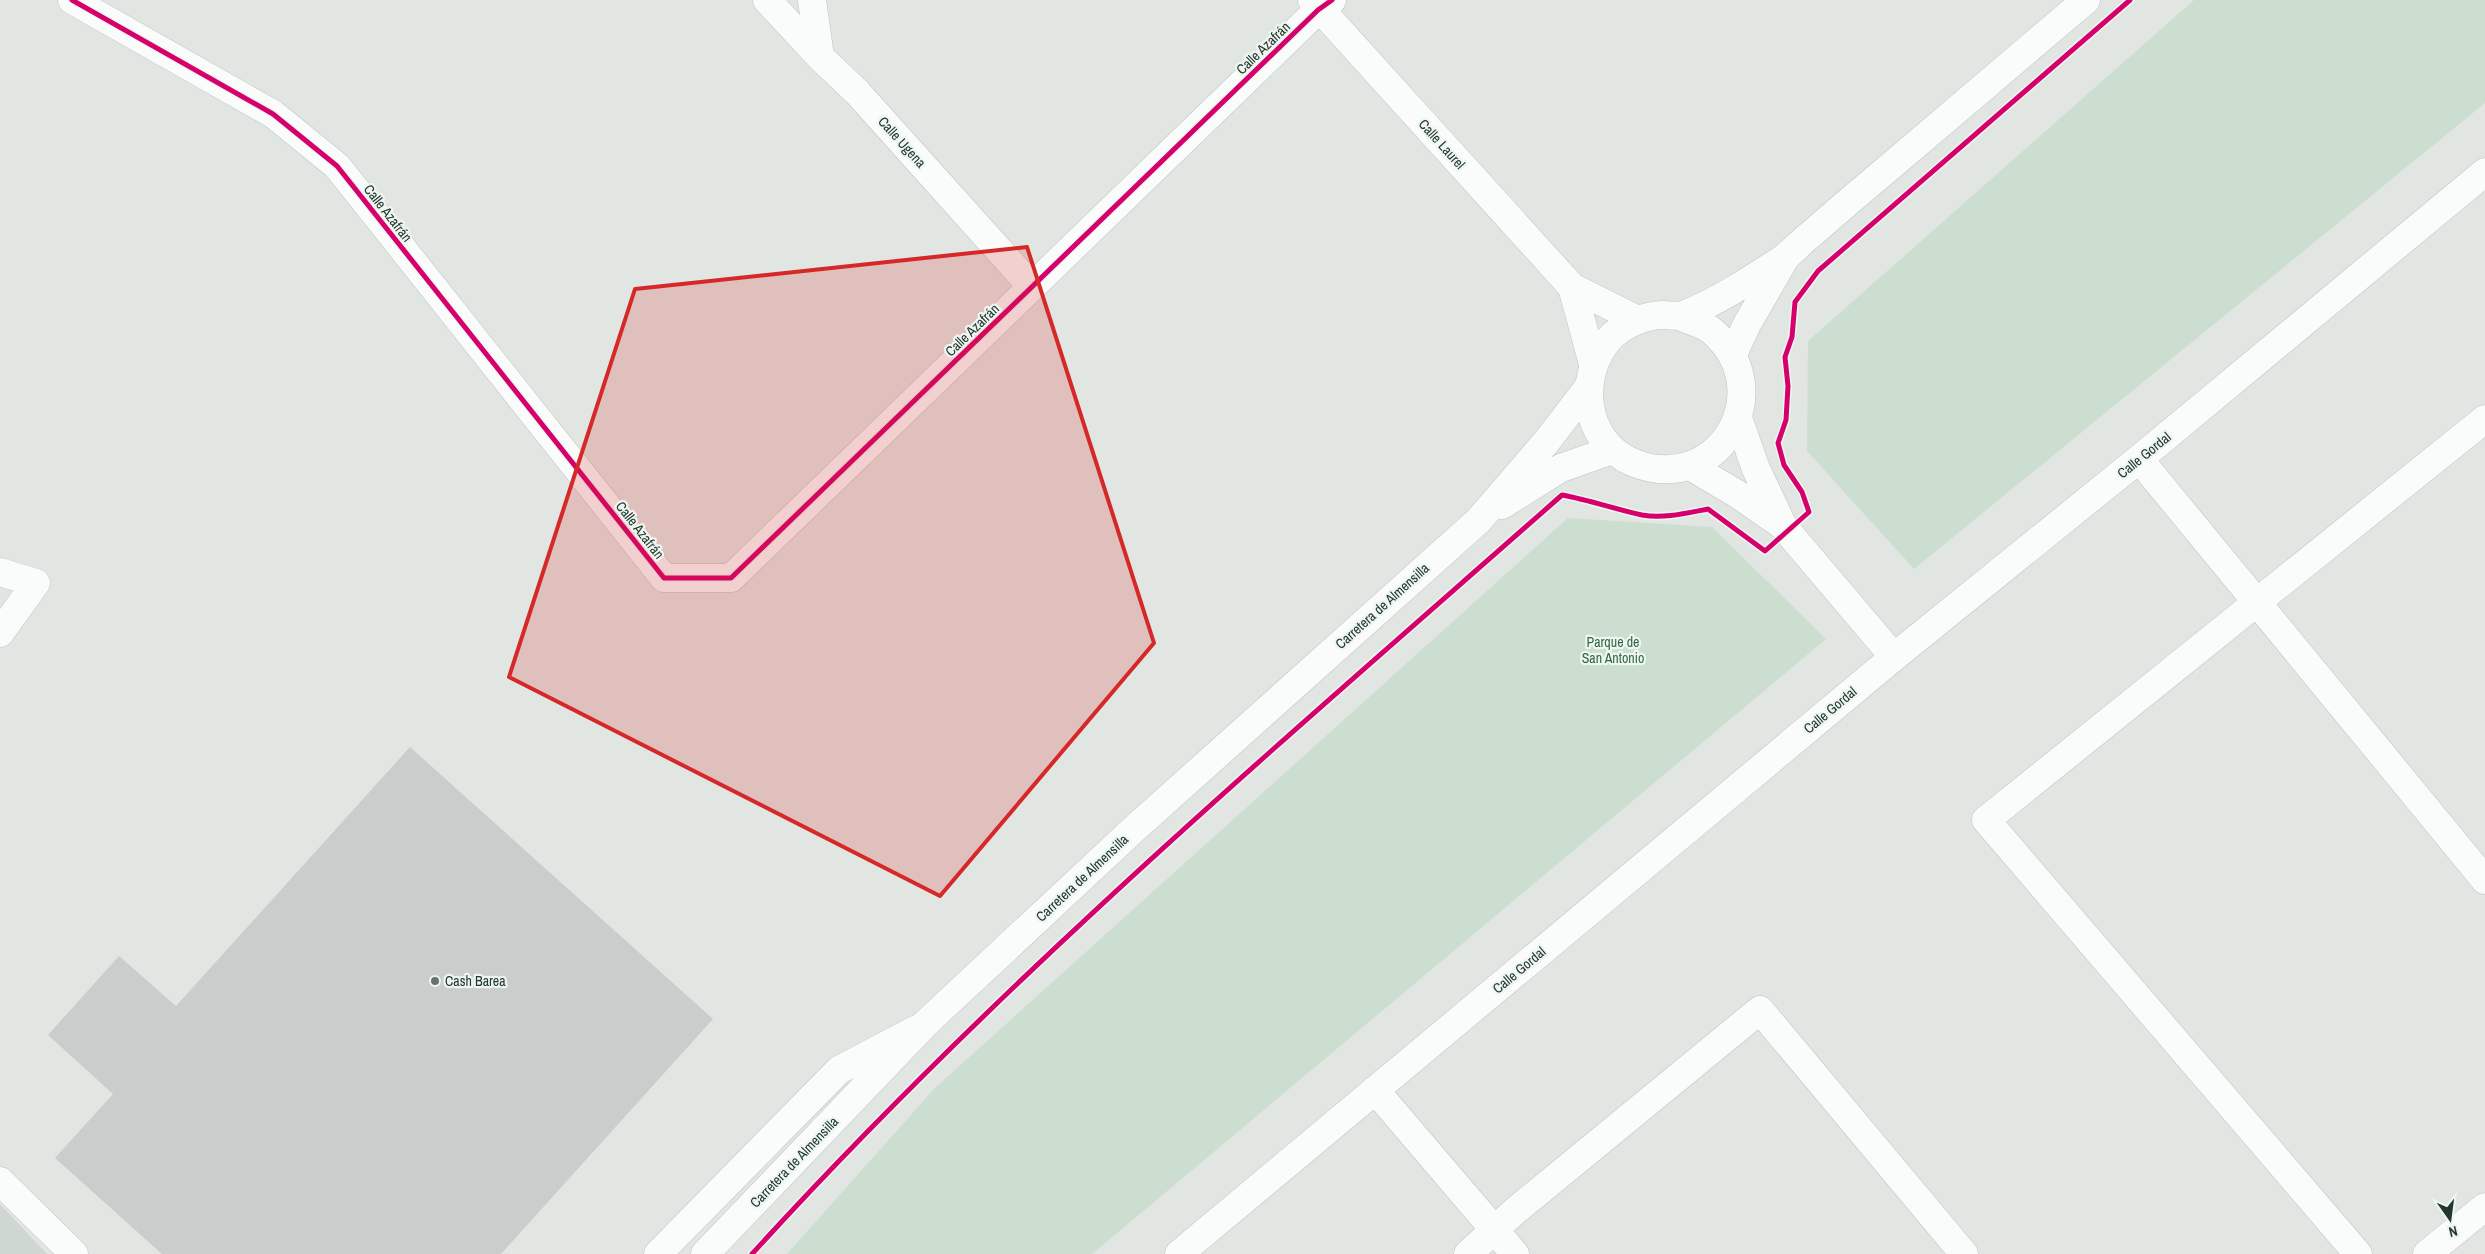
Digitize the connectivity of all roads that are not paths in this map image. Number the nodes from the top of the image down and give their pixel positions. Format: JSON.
{"nodes":[{"id":1,"x":72,"y":0,"type":"edge"},
{"id":2,"x":767,"y":0,"type":"edge"},
{"id":3,"x":812,"y":0,"type":"edge"},
{"id":4,"x":2086,"y":0,"type":"edge"},
{"id":5,"x":1321,"y":3,"type":"edge"},
{"id":6,"x":820,"y":57,"type":"junction"},
{"id":7,"x":2485,"y":172,"type":"edge"},
{"id":8,"x":1786,"y":256,"type":"junction"},
{"id":9,"x":1032,"y":287,"type":"junction"},
{"id":10,"x":1572,"y":287,"type":"junction"},
{"id":11,"x":1680,"y":316,"type":"junction"},
{"id":12,"x":1638,"y":320,"type":"junction"},
{"id":13,"x":1733,"y":354,"type":"junction"},
{"id":14,"x":1590,"y":377,"type":"junction"},
{"id":15,"x":1738,"y":418,"type":"junction"},
{"id":16,"x":2485,"y":419,"type":"edge"},
{"id":17,"x":1612,"y":450,"type":"junction"},
{"id":18,"x":2139,"y":459,"type":"junction"},
{"id":19,"x":1690,"y":466,"type":"junction"},
{"id":20,"x":1478,"y":521,"type":"junction"},
{"id":21,"x":1784,"y":526,"type":"junction"},
{"id":22,"x":0,"y":572,"type":"edge"},
{"id":23,"x":2256,"y":603,"type":"junction"},
{"id":24,"x":0,"y":633,"type":"edge"},
{"id":25,"x":1894,"y":657,"type":"junction"},
{"id":26,"x":2485,"y":880,"type":"edge"},
{"id":27,"x":925,"y":1024,"type":"junction"},
{"id":28,"x":1375,"y":1090,"type":"junction"},
{"id":29,"x":0,"y":1181,"type":"edge"},
{"id":30,"x":2485,"y":1207,"type":"edge"},
{"id":31,"x":1495,"y":1229,"type":"junction"},
{"id":32,"x":74,"y":1254,"type":"edge"},
{"id":33,"x":658,"y":1254,"type":"edge"},
{"id":34,"x":705,"y":1254,"type":"edge"},
{"id":35,"x":1179,"y":1254,"type":"edge"},
{"id":36,"x":1468,"y":1254,"type":"edge"},
{"id":37,"x":1515,"y":1254,"type":"edge"},
{"id":38,"x":1964,"y":1254,"type":"edge"},
{"id":39,"x":2358,"y":1254,"type":"edge"},
{"id":40,"x":2427,"y":1254,"type":"edge"}],
"edges":[{"from":1,"to":9,"type":"street","name":"Calle Azafrán"},
{"from":2,"to":6,"type":"street","name":"Calle Ugena"},
{"from":3,"to":6,"type":"street"},
{"from":4,"to":8,"type":"street"},
{"from":5,"to":9,"type":"street","name":"Calle Azafrán"},
{"from":5,"to":10,"type":"street","name":"Calle Laurel"},
{"from":6,"to":9,"type":"street","name":"Calle Ugena"},
{"from":7,"to":18,"type":"street","name":"Calle Gordal"},
{"from":8,"to":11,"type":"street"},
{"from":8,"to":13,"type":"street"},
{"from":10,"to":12,"type":"street","name":"Calle Laurel"},
{"from":10,"to":14,"type":"street","name":"Calle Laurel"},
{"from":11,"to":12,"type":"street"},
{"from":11,"to":13,"type":"street"},
{"from":12,"to":14,"type":"street"},
{"from":13,"to":15,"type":"street"},
{"from":14,"to":17,"type":"street"},
{"from":14,"to":20,"type":"street","name":"Carretera de Almensilla"},
{"from":15,"to":19,"type":"street"},
{"from":15,"to":21,"type":"street"},
{"from":16,"to":23,"type":"street"},
{"from":17,"to":19,"type":"street"},
{"from":17,"to":20,"type":"street","name":"Carretera de Almensilla"},
{"from":18,"to":23,"type":"street"},
{"from":18,"to":25,"type":"street","name":"Calle Gordal"},
{"from":19,"to":21,"type":"street"},
{"from":20,"to":27,"type":"street","name":"Carretera de Almensilla"},
{"from":21,"to":25,"type":"street"},
{"from":22,"to":24,"type":"street"},
{"from":23,"to":26,"type":"street"},
{"from":23,"to":39,"type":"street"},
{"from":25,"to":28,"type":"street","name":"Calle Gordal"},
{"from":27,"to":33,"type":"street"},
{"from":27,"to":34,"type":"street","name":"Carretera de Almensilla"},
{"from":28,"to":31,"type":"street"},
{"from":28,"to":35,"type":"street","name":"Calle Gordal"},
{"from":29,"to":32,"type":"street"},
{"from":30,"to":40,"type":"street"},
{"from":31,"to":36,"type":"street"},
{"from":31,"to":37,"type":"street"},
{"from":31,"to":38,"type":"street"}]}
